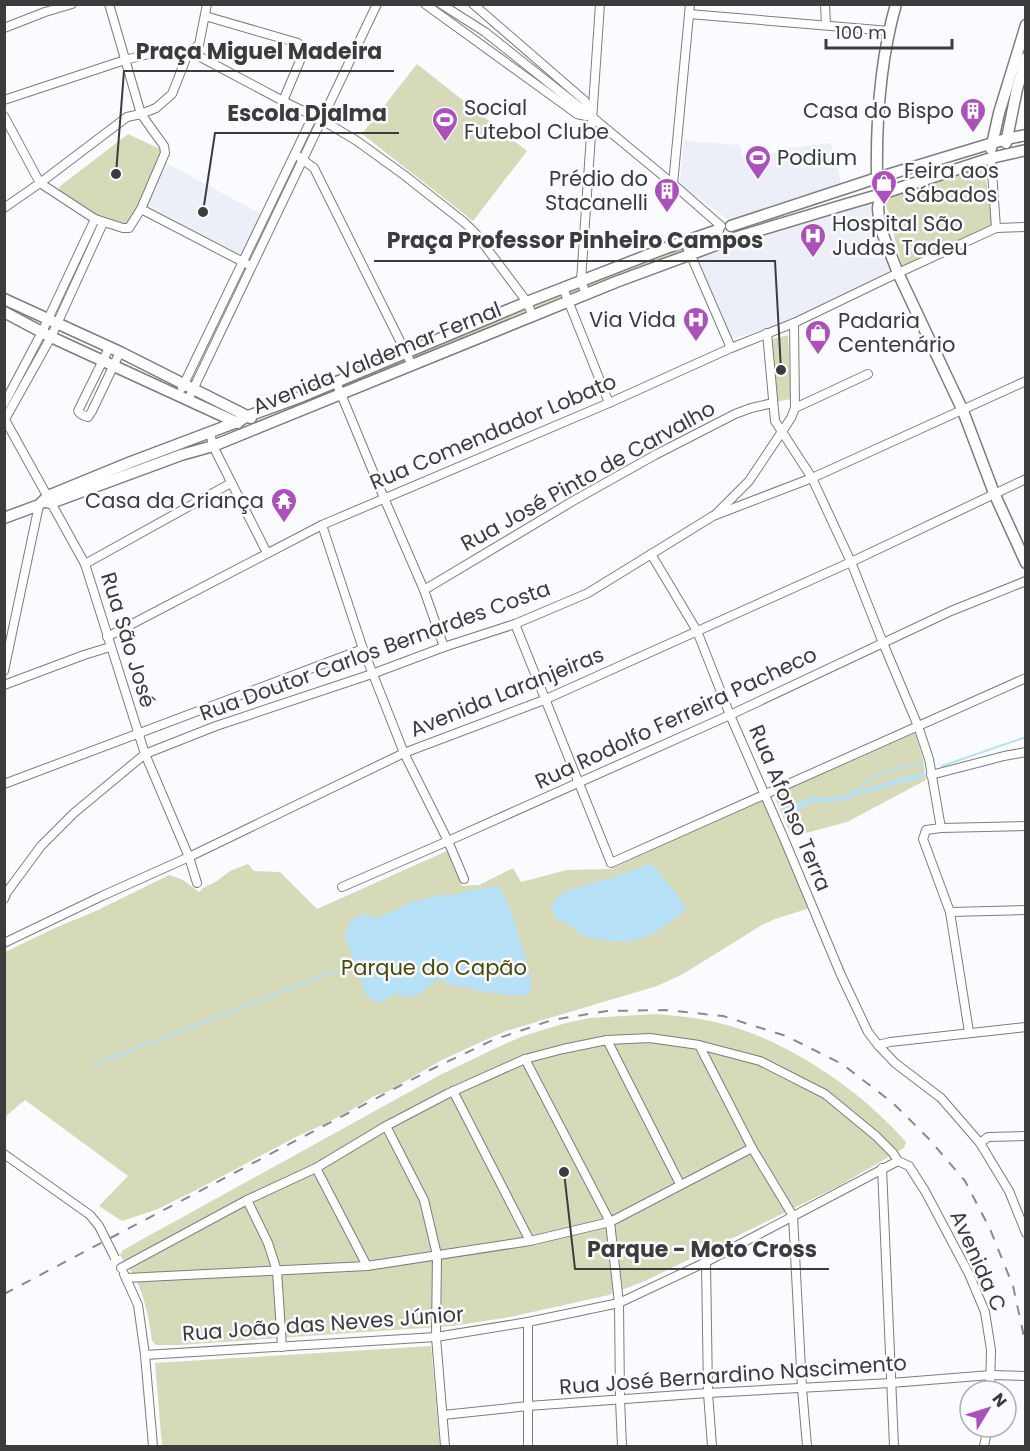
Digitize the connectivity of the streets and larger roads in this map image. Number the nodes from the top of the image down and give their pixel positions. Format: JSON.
{"nodes":[{"id":1,"x":72,"y":4,"type":"edge"},
{"id":2,"x":108,"y":4,"type":"edge"},
{"id":3,"x":207,"y":4,"type":"edge"},
{"id":4,"x":377,"y":4,"type":"edge"},
{"id":5,"x":425,"y":4,"type":"edge"},
{"id":6,"x":441,"y":4,"type":"edge"},
{"id":7,"x":473,"y":4,"type":"edge"},
{"id":8,"x":600,"y":4,"type":"edge"},
{"id":9,"x":825,"y":4,"type":"edge"},
{"id":10,"x":896,"y":4,"type":"edge"},
{"id":11,"x":45,"y":8,"type":"edge"},
{"id":12,"x":689,"y":9,"type":"edge"},
{"id":13,"x":205,"y":16,"type":"junction"},
{"id":14,"x":826,"y":25,"type":"junction"},
{"id":15,"x":1026,"y":25,"type":"edge"},
{"id":16,"x":4,"y":28,"type":"edge"},
{"id":17,"x":890,"y":31,"type":"junction"},
{"id":18,"x":485,"y":32,"type":"junction"},
{"id":19,"x":514,"y":41,"type":"junction"},
{"id":20,"x":189,"y":51,"type":"junction"},
{"id":21,"x":1022,"y":58,"type":"edge"},
{"id":22,"x":125,"y":60,"type":"junction"},
{"id":23,"x":1013,"y":87,"type":"junction"},
{"id":24,"x":4,"y":100,"type":"edge"},
{"id":25,"x":283,"y":101,"type":"junction"},
{"id":26,"x":141,"y":114,"type":"junction"},
{"id":27,"x":4,"y":116,"type":"edge"},
{"id":28,"x":313,"y":116,"type":"junction"},
{"id":29,"x":592,"y":117,"type":"junction"},
{"id":30,"x":322,"y":120,"type":"junction"},
{"id":31,"x":1026,"y":135,"type":"edge"},
{"id":32,"x":1006,"y":139,"type":"junction"},
{"id":33,"x":991,"y":144,"type":"junction"},
{"id":34,"x":1026,"y":150,"type":"edge"},
{"id":35,"x":294,"y":155,"type":"junction"},
{"id":36,"x":1004,"y":155,"type":"junction"},
{"id":37,"x":950,"y":156,"type":"junction"},
{"id":38,"x":991,"y":158,"type":"junction"},
{"id":39,"x":303,"y":159,"type":"junction"},
{"id":40,"x":917,"y":165,"type":"junction"},
{"id":41,"x":954,"y":170,"type":"junction"},
{"id":42,"x":877,"y":178,"type":"junction"},
{"id":43,"x":922,"y":180,"type":"junction"},
{"id":44,"x":40,"y":183,"type":"junction"},
{"id":45,"x":673,"y":184,"type":"junction"},
{"id":46,"x":843,"y":189,"type":"junction"},
{"id":47,"x":281,"y":193,"type":"junction"},
{"id":48,"x":880,"y":195,"type":"junction"},
{"id":49,"x":847,"y":204,"type":"junction"},
{"id":50,"x":4,"y":208,"type":"edge"},
{"id":51,"x":141,"y":209,"type":"junction"},
{"id":52,"x":777,"y":211,"type":"junction"},
{"id":53,"x":760,"y":217,"type":"junction"},
{"id":54,"x":99,"y":221,"type":"junction"},
{"id":55,"x":267,"y":223,"type":"junction"},
{"id":56,"x":781,"y":224,"type":"junction"},
{"id":57,"x":1026,"y":227,"type":"edge"},
{"id":58,"x":723,"y":228,"type":"junction"},
{"id":59,"x":996,"y":228,"type":"junction"},
{"id":60,"x":763,"y":229,"type":"junction"},
{"id":61,"x":729,"y":240,"type":"junction"},
{"id":62,"x":685,"y":242,"type":"junction"},
{"id":63,"x":666,"y":248,"type":"junction"},
{"id":64,"x":690,"y":254,"type":"junction"},
{"id":65,"x":639,"y":258,"type":"junction"},
{"id":66,"x":672,"y":260,"type":"junction"},
{"id":67,"x":243,"y":262,"type":"junction"},
{"id":68,"x":253,"y":266,"type":"junction"},
{"id":69,"x":611,"y":269,"type":"junction"},
{"id":70,"x":71,"y":270,"type":"junction"},
{"id":71,"x":644,"y":271,"type":"junction"},
{"id":72,"x":898,"y":273,"type":"junction"},
{"id":73,"x":81,"y":274,"type":"junction"},
{"id":74,"x":580,"y":281,"type":"junction"},
{"id":75,"x":616,"y":282,"type":"junction"},
{"id":76,"x":563,"y":288,"type":"junction"},
{"id":77,"x":228,"y":293,"type":"junction"},
{"id":78,"x":586,"y":294,"type":"junction"},
{"id":79,"x":238,"y":297,"type":"junction"},
{"id":80,"x":4,"y":298,"type":"edge"},
{"id":81,"x":568,"y":301,"type":"junction"},
{"id":82,"x":526,"y":302,"type":"junction"},
{"id":83,"x":4,"y":312,"type":"edge"},
{"id":84,"x":495,"y":316,"type":"junction"},
{"id":85,"x":533,"y":316,"type":"junction"},
{"id":86,"x":52,"y":322,"type":"junction"},
{"id":87,"x":794,"y":323,"type":"junction"},
{"id":88,"x":212,"y":326,"type":"junction"},
{"id":89,"x":467,"y":328,"type":"junction"},
{"id":90,"x":501,"y":329,"type":"junction"},
{"id":91,"x":221,"y":330,"type":"junction"},
{"id":92,"x":767,"y":333,"type":"junction"},
{"id":93,"x":46,"y":334,"type":"junction"},
{"id":94,"x":439,"y":339,"type":"junction"},
{"id":95,"x":472,"y":341,"type":"junction"},
{"id":96,"x":731,"y":348,"type":"junction"},
{"id":97,"x":115,"y":350,"type":"junction"},
{"id":98,"x":445,"y":352,"type":"junction"},
{"id":99,"x":407,"y":353,"type":"junction"},
{"id":100,"x":198,"y":355,"type":"junction"},
{"id":101,"x":208,"y":359,"type":"junction"},
{"id":102,"x":108,"y":363,"type":"junction"},
{"id":103,"x":412,"y":365,"type":"junction"},
{"id":104,"x":376,"y":366,"type":"junction"},
{"id":105,"x":868,"y":374,"type":"dead end"},
{"id":106,"x":381,"y":378,"type":"junction"},
{"id":107,"x":1026,"y":381,"type":"edge"},
{"id":108,"x":336,"y":382,"type":"junction"},
{"id":109,"x":188,"y":387,"type":"junction"},
{"id":110,"x":340,"y":394,"type":"junction"},
{"id":111,"x":303,"y":396,"type":"junction"},
{"id":112,"x":183,"y":398,"type":"junction"},
{"id":113,"x":609,"y":403,"type":"junction"},
{"id":114,"x":773,"y":403,"type":"junction"},
{"id":115,"x":4,"y":404,"type":"edge"},
{"id":116,"x":308,"y":408,"type":"junction"},
{"id":117,"x":795,"y":408,"type":"junction"},
{"id":118,"x":963,"y":411,"type":"junction"},
{"id":119,"x":248,"y":416,"type":"junction"},
{"id":120,"x":5,"y":419,"type":"edge"},
{"id":121,"x":237,"y":422,"type":"junction"},
{"id":122,"x":264,"y":426,"type":"junction"},
{"id":123,"x":251,"y":430,"type":"junction"},
{"id":124,"x":783,"y":431,"type":"junction"},
{"id":125,"x":210,"y":432,"type":"junction"},
{"id":126,"x":213,"y":446,"type":"junction"},
{"id":127,"x":180,"y":450,"type":"junction"},
{"id":128,"x":812,"y":478,"type":"junction"},
{"id":129,"x":1026,"y":479,"type":"edge"},
{"id":130,"x":231,"y":483,"type":"junction"},
{"id":131,"x":994,"y":494,"type":"junction"},
{"id":132,"x":384,"y":498,"type":"junction"},
{"id":133,"x":45,"y":501,"type":"junction"},
{"id":134,"x":713,"y":516,"type":"junction"},
{"id":135,"x":4,"y":518,"type":"edge"},
{"id":136,"x":321,"y":525,"type":"junction"},
{"id":137,"x":267,"y":553,"type":"junction"},
{"id":138,"x":651,"y":554,"type":"junction"},
{"id":139,"x":850,"y":562,"type":"junction"},
{"id":140,"x":1026,"y":563,"type":"edge"},
{"id":141,"x":85,"y":564,"type":"junction"},
{"id":142,"x":1026,"y":581,"type":"edge"},
{"id":143,"x":424,"y":590,"type":"junction"},
{"id":144,"x":515,"y":624,"type":"junction"},
{"id":145,"x":696,"y":632,"type":"junction"},
{"id":146,"x":107,"y":637,"type":"junction"},
{"id":147,"x":883,"y":643,"type":"junction"},
{"id":148,"x":110,"y":647,"type":"junction"},
{"id":149,"x":444,"y":647,"type":"junction"},
{"id":150,"x":363,"y":649,"type":"junction"},
{"id":151,"x":4,"y":670,"type":"edge"},
{"id":152,"x":372,"y":674,"type":"junction"},
{"id":153,"x":1026,"y":678,"type":"edge"},
{"id":154,"x":4,"y":685,"type":"edge"},
{"id":155,"x":544,"y":700,"type":"junction"},
{"id":156,"x":730,"y":715,"type":"junction"},
{"id":157,"x":918,"y":726,"type":"junction"},
{"id":158,"x":139,"y":733,"type":"junction"},
{"id":159,"x":1026,"y":752,"type":"edge"},
{"id":160,"x":404,"y":753,"type":"junction"},
{"id":161,"x":145,"y":754,"type":"junction"},
{"id":162,"x":931,"y":775,"type":"junction"},
{"id":163,"x":579,"y":783,"type":"junction"},
{"id":164,"x":4,"y":784,"type":"edge"},
{"id":165,"x":765,"y":794,"type":"junction"},
{"id":166,"x":1026,"y":826,"type":"edge"},
{"id":167,"x":941,"y":828,"type":"junction"},
{"id":168,"x":448,"y":841,"type":"junction"},
{"id":169,"x":189,"y":857,"type":"junction"},
{"id":170,"x":464,"y":879,"type":"dead end"},
{"id":171,"x":197,"y":883,"type":"dead end"},
{"id":172,"x":342,"y":887,"type":"dead end"},
{"id":173,"x":4,"y":899,"type":"edge"},
{"id":174,"x":1026,"y":910,"type":"edge"},
{"id":175,"x":950,"y":912,"type":"junction"},
{"id":176,"x":4,"y":943,"type":"edge"},
{"id":177,"x":1026,"y":1027,"type":"edge"},
{"id":178,"x":969,"y":1032,"type":"junction"},
{"id":179,"x":607,"y":1040,"type":"junction"},
{"id":180,"x":699,"y":1045,"type":"junction"},
{"id":181,"x":878,"y":1045,"type":"junction"},
{"id":182,"x":525,"y":1059,"type":"junction"},
{"id":183,"x":453,"y":1091,"type":"junction"},
{"id":184,"x":386,"y":1126,"type":"junction"},
{"id":185,"x":1026,"y":1136,"type":"edge"},
{"id":186,"x":980,"y":1143,"type":"junction"},
{"id":187,"x":752,"y":1148,"type":"junction"},
{"id":188,"x":4,"y":1154,"type":"edge"},
{"id":189,"x":898,"y":1161,"type":"junction"},
{"id":190,"x":316,"y":1168,"type":"junction"},
{"id":191,"x":882,"y":1168,"type":"junction"},
{"id":192,"x":680,"y":1184,"type":"junction"},
{"id":193,"x":247,"y":1200,"type":"junction"},
{"id":194,"x":793,"y":1216,"type":"junction"},
{"id":195,"x":610,"y":1222,"type":"junction"},
{"id":196,"x":1026,"y":1233,"type":"edge"},
{"id":197,"x":531,"y":1241,"type":"junction"},
{"id":198,"x":437,"y":1255,"type":"junction"},
{"id":199,"x":706,"y":1262,"type":"junction"},
{"id":200,"x":367,"y":1266,"type":"junction"},
{"id":201,"x":121,"y":1268,"type":"junction"},
{"id":202,"x":277,"y":1270,"type":"junction"},
{"id":203,"x":126,"y":1278,"type":"junction"},
{"id":204,"x":619,"y":1303,"type":"junction"},
{"id":205,"x":528,"y":1322,"type":"junction"},
{"id":206,"x":436,"y":1337,"type":"junction"},
{"id":207,"x":282,"y":1347,"type":"junction"},
{"id":208,"x":145,"y":1355,"type":"junction"},
{"id":209,"x":990,"y":1376,"type":"junction"},
{"id":210,"x":1026,"y":1376,"type":"edge"},
{"id":211,"x":891,"y":1383,"type":"junction"},
{"id":212,"x":802,"y":1388,"type":"junction"},
{"id":213,"x":708,"y":1393,"type":"junction"},
{"id":214,"x":620,"y":1399,"type":"junction"},
{"id":215,"x":528,"y":1406,"type":"junction"},
{"id":216,"x":443,"y":1415,"type":"junction"},
{"id":217,"x":153,"y":1446,"type":"edge"},
{"id":218,"x":445,"y":1446,"type":"edge"},
{"id":219,"x":528,"y":1446,"type":"edge"},
{"id":220,"x":622,"y":1446,"type":"edge"},
{"id":221,"x":712,"y":1446,"type":"edge"},
{"id":222,"x":807,"y":1446,"type":"edge"},
{"id":223,"x":894,"y":1446,"type":"edge"}],
"edges":[{"from":1,"to":11,"type":"street"},
{"from":2,"to":22,"type":"street"},
{"from":3,"to":13,"type":"street"},
{"from":4,"to":30,"type":"street"},
{"from":5,"to":29,"type":"street"},
{"from":6,"to":18,"type":"street"},
{"from":7,"to":19,"type":"street"},
{"from":8,"to":29,"type":"street"},
{"from":9,"to":14,"type":"street"},
{"from":10,"to":17,"type":"street"},
{"from":11,"to":16,"type":"street"},
{"from":12,"to":14,"type":"street"},
{"from":12,"to":45,"type":"street"},
{"from":13,"to":20,"type":"street"},
{"from":13,"to":25,"type":"street"},
{"from":14,"to":17,"type":"street"},
{"from":15,"to":21,"type":"street"},
{"from":17,"to":42,"type":"street"},
{"from":18,"to":19,"type":"street"},
{"from":18,"to":29,"type":"street"},
{"from":19,"to":29,"type":"street"},
{"from":20,"to":22,"type":"street"},
{"from":20,"to":25,"type":"street"},
{"from":20,"to":26,"type":"street"},
{"from":21,"to":23,"type":"street"},
{"from":22,"to":24,"type":"street"},
{"from":22,"to":26,"type":"street"},
{"from":23,"to":32,"type":"street"},
{"from":23,"to":33,"type":"street"},
{"from":25,"to":28,"type":"street"},
{"from":26,"to":44,"type":"street"},
{"from":26,"to":51,"type":"street"},
{"from":27,"to":44,"type":"street"},
{"from":28,"to":30,"type":"street"},
{"from":28,"to":35,"type":"street"},
{"from":29,"to":45,"type":"street"},
{"from":29,"to":74,"type":"street"},
{"from":30,"to":39,"type":"street"},
{"from":30,"to":82,"type":"street"},
{"from":31,"to":32,"type":"street","name":"Avenida Valdemar Fernal"},
{"from":32,"to":33,"type":"street","name":"Avenida Valdemar Fernal"},
{"from":32,"to":36,"type":"street"},
{"from":33,"to":37,"type":"street","name":"Avenida Valdemar Fernal"},
{"from":33,"to":38,"type":"street"},
{"from":34,"to":36,"type":"street","name":"Avenida Valdemar Fernal"},
{"from":35,"to":39,"type":"street"},
{"from":35,"to":47,"type":"street"},
{"from":36,"to":38,"type":"street","name":"Avenida Valdemar Fernal"},
{"from":37,"to":40,"type":"street","name":"Avenida Valdemar Fernal"},
{"from":37,"to":41,"type":"street"},
{"from":38,"to":41,"type":"street","name":"Avenida Valdemar Fernal"},
{"from":38,"to":59,"type":"street"},
{"from":39,"to":47,"type":"street"},
{"from":39,"to":99,"type":"street"},
{"from":40,"to":42,"type":"street","name":"Avenida Valdemar Fernal"},
{"from":40,"to":43,"type":"street"},
{"from":41,"to":43,"type":"street","name":"Avenida Valdemar Fernal"},
{"from":42,"to":46,"type":"street","name":"Avenida Valdemar Fernal"},
{"from":42,"to":48,"type":"street"},
{"from":43,"to":48,"type":"street","name":"Avenida Valdemar Fernal"},
{"from":44,"to":50,"type":"street"},
{"from":44,"to":54,"type":"street"},
{"from":45,"to":58,"type":"street"},
{"from":46,"to":49,"type":"street"},
{"from":46,"to":52,"type":"street","name":"Avenida Valdemar Fernal"},
{"from":47,"to":55,"type":"street"},
{"from":48,"to":49,"type":"street","name":"Avenida Valdemar Fernal"},
{"from":48,"to":72,"type":"street"},
{"from":49,"to":56,"type":"street","name":"Avenida Valdemar Fernal"},
{"from":51,"to":54,"type":"street"},
{"from":51,"to":67,"type":"street"},
{"from":52,"to":53,"type":"street","name":"Avenida Valdemar Fernal"},
{"from":52,"to":56,"type":"street"},
{"from":53,"to":58,"type":"street","name":"Avenida Valdemar Fernal"},
{"from":53,"to":60,"type":"street"},
{"from":54,"to":70,"type":"street"},
{"from":54,"to":73,"type":"street"},
{"from":55,"to":67,"type":"street"},
{"from":55,"to":68,"type":"street"},
{"from":56,"to":60,"type":"street","name":"Avenida Valdemar Fernal"},
{"from":57,"to":59,"type":"street"},
{"from":58,"to":61,"type":"street"},
{"from":58,"to":61,"type":"street"},
{"from":58,"to":62,"type":"street","name":"Avenida Valdemar Fernal"},
{"from":59,"to":72,"type":"street","name":"Rua Comendador Lobato"},
{"from":60,"to":61,"type":"street","name":"Avenida Valdemar Fernal"},
{"from":61,"to":64,"type":"street","name":"Avenida Valdemar Fernal"},
{"from":62,"to":63,"type":"street","name":"Avenida Valdemar Fernal"},
{"from":62,"to":64,"type":"street"},
{"from":63,"to":65,"type":"street","name":"Avenida Valdemar Fernal"},
{"from":63,"to":66,"type":"street"},
{"from":64,"to":66,"type":"street","name":"Avenida Valdemar Fernal"},
{"from":64,"to":96,"type":"street"},
{"from":65,"to":69,"type":"street","name":"Avenida Valdemar Fernal"},
{"from":65,"to":71,"type":"street"},
{"from":66,"to":71,"type":"street","name":"Avenida Valdemar Fernal"},
{"from":67,"to":68,"type":"street"},
{"from":67,"to":77,"type":"street"},
{"from":68,"to":79,"type":"street"},
{"from":69,"to":74,"type":"street","name":"Avenida Valdemar Fernal"},
{"from":69,"to":75,"type":"street"},
{"from":70,"to":73,"type":"street"},
{"from":70,"to":86,"type":"street"},
{"from":71,"to":75,"type":"street","name":"Avenida Valdemar Fernal"},
{"from":72,"to":87,"type":"street","name":"Rua Comendador Lobato"},
{"from":72,"to":118,"type":"street"},
{"from":73,"to":86,"type":"street"},
{"from":74,"to":76,"type":"street","name":"Avenida Valdemar Fernal"},
{"from":74,"to":78,"type":"street"},
{"from":75,"to":78,"type":"street","name":"Avenida Valdemar Fernal"},
{"from":76,"to":81,"type":"street"},
{"from":76,"to":82,"type":"street","name":"Avenida Valdemar Fernal"},
{"from":77,"to":79,"type":"street"},
{"from":77,"to":88,"type":"street"},
{"from":78,"to":81,"type":"street","name":"Avenida Valdemar Fernal"},
{"from":79,"to":91,"type":"street"},
{"from":80,"to":86,"type":"street"},
{"from":81,"to":85,"type":"street","name":"Avenida Valdemar Fernal"},
{"from":81,"to":113,"type":"street"},
{"from":82,"to":84,"type":"street","name":"Avenida Valdemar Fernal"},
{"from":82,"to":85,"type":"street"},
{"from":83,"to":93,"type":"street"},
{"from":84,"to":89,"type":"street","name":"Avenida Valdemar Fernal"},
{"from":84,"to":90,"type":"street"},
{"from":85,"to":90,"type":"street","name":"Avenida Valdemar Fernal"},
{"from":86,"to":93,"type":"street"},
{"from":86,"to":97,"type":"street"},
{"from":87,"to":92,"type":"street","name":"Rua Comendador Lobato"},
{"from":87,"to":117,"type":"street"},
{"from":88,"to":91,"type":"street"},
{"from":88,"to":100,"type":"street"},
{"from":89,"to":94,"type":"street","name":"Avenida Valdemar Fernal"},
{"from":89,"to":95,"type":"street"},
{"from":90,"to":95,"type":"street","name":"Avenida Valdemar Fernal"},
{"from":91,"to":101,"type":"street"},
{"from":92,"to":96,"type":"street","name":"Rua Comendador Lobato"},
{"from":92,"to":114,"type":"street"},
{"from":93,"to":102,"type":"street"},
{"from":93,"to":115,"type":"street"},
{"from":93,"to":120,"type":"street"},
{"from":94,"to":98,"type":"street"},
{"from":94,"to":99,"type":"street","name":"Avenida Valdemar Fernal"},
{"from":95,"to":98,"type":"street","name":"Avenida Valdemar Fernal"},
{"from":96,"to":113,"type":"street","name":"Rua Comendador Lobato"},
{"from":97,"to":102,"type":"street"},
{"from":97,"to":109,"type":"street"},
{"from":98,"to":103,"type":"street","name":"Avenida Valdemar Fernal"},
{"from":99,"to":103,"type":"street"},
{"from":99,"to":104,"type":"street","name":"Avenida Valdemar Fernal"},
{"from":100,"to":101,"type":"street"},
{"from":100,"to":109,"type":"street"},
{"from":101,"to":109,"type":"street"},
{"from":102,"to":102,"type":"street"},
{"from":102,"to":112,"type":"street"},
{"from":103,"to":106,"type":"street","name":"Avenida Valdemar Fernal"},
{"from":104,"to":106,"type":"street"},
{"from":104,"to":108,"type":"street","name":"Avenida Valdemar Fernal"},
{"from":105,"to":117,"type":"street"},
{"from":106,"to":110,"type":"street","name":"Avenida Valdemar Fernal"},
{"from":107,"to":118,"type":"street","name":"Rua Doutor Carlos Bernardes Costa"},
{"from":108,"to":110,"type":"street"},
{"from":108,"to":111,"type":"street","name":"Avenida Valdemar Fernal"},
{"from":109,"to":112,"type":"street"},
{"from":109,"to":119,"type":"street"},
{"from":110,"to":116,"type":"street","name":"Avenida Valdemar Fernal"},
{"from":110,"to":132,"type":"street"},
{"from":111,"to":116,"type":"street"},
{"from":111,"to":119,"type":"street","name":"Avenida Valdemar Fernal"},
{"from":112,"to":121,"type":"street"},
{"from":113,"to":132,"type":"street","name":"Rua Comendador Lobato"},
{"from":114,"to":124,"type":"street"},
{"from":114,"to":143,"type":"street","name":"Rua José Pinto de Carvalho"},
{"from":116,"to":122,"type":"street","name":"Avenida Valdemar Fernal"},
{"from":117,"to":124,"type":"street"},
{"from":118,"to":128,"type":"street","name":"Rua Doutor Carlos Bernardes Costa"},
{"from":118,"to":131,"type":"street"},
{"from":119,"to":121,"type":"street","name":"Avenida Valdemar Fernal"},
{"from":119,"to":122,"type":"street"},
{"from":120,"to":133,"type":"street","name":"Rua São José"},
{"from":121,"to":123,"type":"street"},
{"from":121,"to":125,"type":"street","name":"Avenida Valdemar Fernal"},
{"from":122,"to":123,"type":"street","name":"Avenida Valdemar Fernal"},
{"from":123,"to":126,"type":"street","name":"Avenida Valdemar Fernal"},
{"from":124,"to":128,"type":"street"},
{"from":124,"to":134,"type":"street"},
{"from":125,"to":126,"type":"street"},
{"from":125,"to":127,"type":"street","name":"Avenida Valdemar Fernal"},
{"from":126,"to":127,"type":"street","name":"Avenida Valdemar Fernal"},
{"from":126,"to":130,"type":"street"},
{"from":127,"to":133,"type":"street","name":"Avenida Valdemar Fernal"},
{"from":128,"to":134,"type":"street","name":"Rua Doutor Carlos Bernardes Costa"},
{"from":128,"to":139,"type":"street"},
{"from":129,"to":131,"type":"street","name":"Avenida Laranjeiras"},
{"from":130,"to":137,"type":"street"},
{"from":130,"to":141,"type":"street"},
{"from":131,"to":139,"type":"street","name":"Avenida Laranjeiras"},
{"from":131,"to":140,"type":"street"},
{"from":132,"to":136,"type":"street","name":"Rua Comendador Lobato"},
{"from":132,"to":143,"type":"street"},
{"from":133,"to":135,"type":"street","name":"Avenida Valdemar Fernal"},
{"from":133,"to":141,"type":"street","name":"Rua São José"},
{"from":133,"to":151,"type":"street"},
{"from":134,"to":138,"type":"street","name":"Rua Doutor Carlos Bernardes Costa"},
{"from":136,"to":137,"type":"street","name":"Rua Comendador Lobato"},
{"from":136,"to":150,"type":"street"},
{"from":137,"to":146,"type":"street","name":"Rua Comendador Lobato"},
{"from":138,"to":144,"type":"street","name":"Rua Doutor Carlos Bernardes Costa"},
{"from":138,"to":145,"type":"street","name":"Rua Afonso Terra"},
{"from":139,"to":145,"type":"street","name":"Avenida Laranjeiras"},
{"from":139,"to":147,"type":"street"},
{"from":141,"to":146,"type":"street","name":"Rua São José"},
{"from":142,"to":147,"type":"street","name":"Rua Rodolfo Ferreira Pacheco"},
{"from":143,"to":149,"type":"street"},
{"from":144,"to":149,"type":"street","name":"Rua Doutor Carlos Bernardes Costa"},
{"from":144,"to":155,"type":"street"},
{"from":145,"to":155,"type":"street","name":"Avenida Laranjeiras"},
{"from":145,"to":156,"type":"street","name":"Rua Afonso Terra"},
{"from":146,"to":148,"type":"street","name":"Rua São José"},
{"from":147,"to":156,"type":"street","name":"Rua Rodolfo Ferreira Pacheco"},
{"from":147,"to":157,"type":"street"},
{"from":148,"to":154,"type":"street"},
{"from":148,"to":158,"type":"street","name":"Rua São José"},
{"from":149,"to":152,"type":"street","name":"Rua Doutor Carlos Bernardes Costa"},
{"from":150,"to":152,"type":"street"},
{"from":150,"to":158,"type":"street"},
{"from":152,"to":160,"type":"street"},
{"from":152,"to":161,"type":"street","name":"Rua Doutor Carlos Bernardes Costa"},
{"from":153,"to":157,"type":"street"},
{"from":155,"to":160,"type":"street","name":"Avenida Laranjeiras"},
{"from":155,"to":163,"type":"street"},
{"from":156,"to":163,"type":"street","name":"Rua Rodolfo Ferreira Pacheco"},
{"from":156,"to":165,"type":"street","name":"Rua Afonso Terra"},
{"from":157,"to":162,"type":"street"},
{"from":157,"to":165,"type":"street"},
{"from":158,"to":161,"type":"street","name":"Rua São José"},
{"from":158,"to":164,"type":"street"},
{"from":159,"to":162,"type":"street"},
{"from":160,"to":168,"type":"street"},
{"from":160,"to":169,"type":"street","name":"Avenida Laranjeiras"},
{"from":161,"to":169,"type":"street","name":"Rua São José"},
{"from":161,"to":173,"type":"street","name":"Rua Doutor Carlos Bernardes Costa"},
{"from":162,"to":167,"type":"street"},
{"from":163,"to":165,"type":"street"},
{"from":163,"to":168,"type":"street","name":"Rua Rodolfo Ferreira Pacheco"},
{"from":165,"to":181,"type":"street","name":"Rua Afonso Terra"},
{"from":166,"to":167,"type":"street"},
{"from":167,"to":175,"type":"street"},
{"from":168,"to":170,"type":"street"},
{"from":168,"to":172,"type":"street","name":"Rua Rodolfo Ferreira Pacheco"},
{"from":169,"to":171,"type":"street","name":"Rua São José"},
{"from":169,"to":176,"type":"street","name":"Avenida Laranjeiras"},
{"from":174,"to":175,"type":"street"},
{"from":175,"to":178,"type":"street"},
{"from":177,"to":178,"type":"street"},
{"from":178,"to":181,"type":"street"},
{"from":179,"to":180,"type":"street","name":"Avenida C"},
{"from":179,"to":182,"type":"street","name":"Avenida C"},
{"from":179,"to":192,"type":"street"},
{"from":180,"to":187,"type":"street"},
{"from":180,"to":189,"type":"street","name":"Avenida C"},
{"from":181,"to":186,"type":"street","name":"Rua Afonso Terra"},
{"from":182,"to":183,"type":"street","name":"Avenida C"},
{"from":182,"to":195,"type":"street"},
{"from":183,"to":184,"type":"street","name":"Avenida C"},
{"from":183,"to":197,"type":"street"},
{"from":184,"to":190,"type":"street","name":"Avenida C"},
{"from":184,"to":198,"type":"street"},
{"from":185,"to":186,"type":"street"},
{"from":186,"to":196,"type":"street","name":"Rua Afonso Terra"},
{"from":187,"to":192,"type":"street"},
{"from":187,"to":194,"type":"street"},
{"from":188,"to":201,"type":"street","bridge":true},
{"from":189,"to":191,"type":"street","name":"Rua João das Neves Júnior"},
{"from":189,"to":209,"type":"street","name":"Avenida C"},
{"from":190,"to":193,"type":"street","name":"Avenida C"},
{"from":190,"to":200,"type":"street"},
{"from":191,"to":194,"type":"street","name":"Rua João das Neves Júnior"},
{"from":191,"to":211,"type":"street"},
{"from":192,"to":195,"type":"street"},
{"from":193,"to":201,"type":"street","name":"Avenida C"},
{"from":193,"to":202,"type":"street"},
{"from":194,"to":199,"type":"street","name":"Rua João das Neves Júnior"},
{"from":194,"to":212,"type":"street"},
{"from":195,"to":197,"type":"street"},
{"from":195,"to":204,"type":"street"},
{"from":197,"to":198,"type":"street"},
{"from":198,"to":200,"type":"street"},
{"from":198,"to":206,"type":"street"},
{"from":199,"to":204,"type":"street","name":"Rua João das Neves Júnior"},
{"from":199,"to":213,"type":"street"},
{"from":200,"to":202,"type":"street"},
{"from":201,"to":203,"type":"street"},
{"from":202,"to":203,"type":"street"},
{"from":202,"to":207,"type":"street"},
{"from":203,"to":208,"type":"street"},
{"from":204,"to":205,"type":"street","name":"Rua João das Neves Júnior"},
{"from":204,"to":214,"type":"street"},
{"from":205,"to":206,"type":"street","name":"Rua João das Neves Júnior"},
{"from":205,"to":215,"type":"street"},
{"from":206,"to":207,"type":"street","name":"Rua João das Neves Júnior"},
{"from":206,"to":216,"type":"street"},
{"from":207,"to":208,"type":"street","name":"Rua João das Neves Júnior"},
{"from":208,"to":217,"type":"street"},
{"from":209,"to":210,"type":"street","name":"Rua José Bernardino Nascimento"},
{"from":209,"to":211,"type":"street","name":"Rua José Bernardino Nascimento"},
{"from":211,"to":212,"type":"street","name":"Rua José Bernardino Nascimento"},
{"from":211,"to":223,"type":"street"},
{"from":212,"to":213,"type":"street","name":"Rua José Bernardino Nascimento"},
{"from":212,"to":222,"type":"street"},
{"from":213,"to":214,"type":"street","name":"Rua José Bernardino Nascimento"},
{"from":213,"to":221,"type":"street"},
{"from":214,"to":215,"type":"street","name":"Rua José Bernardino Nascimento"},
{"from":214,"to":220,"type":"street"},
{"from":215,"to":216,"type":"street","name":"Rua José Bernardino Nascimento"},
{"from":215,"to":219,"type":"street"},
{"from":216,"to":218,"type":"street"}]}
